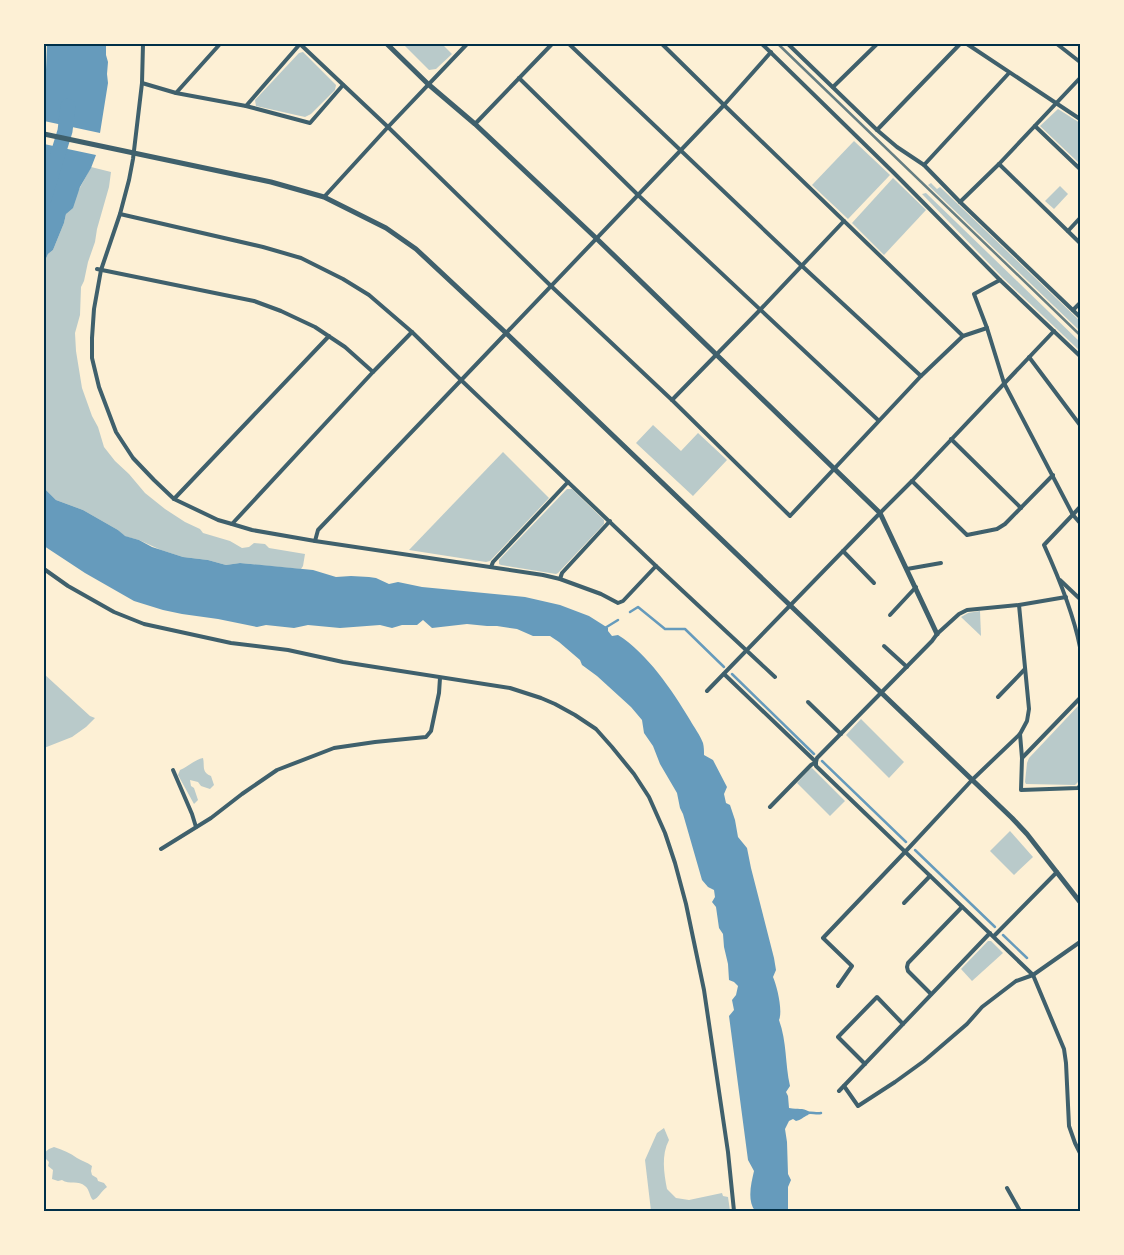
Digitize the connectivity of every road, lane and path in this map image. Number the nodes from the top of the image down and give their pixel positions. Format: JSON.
{"nodes":[{"id":1,"x":142,"y":44,"type":"edge"},
{"id":2,"x":220,"y":44,"type":"edge"},
{"id":3,"x":300,"y":44,"type":"edge"},
{"id":4,"x":387,"y":44,"type":"edge"},
{"id":5,"x":468,"y":44,"type":"edge"},
{"id":6,"x":552,"y":44,"type":"edge"},
{"id":7,"x":569,"y":44,"type":"edge"},
{"id":8,"x":662,"y":44,"type":"edge"},
{"id":9,"x":762,"y":44,"type":"edge"},
{"id":10,"x":788,"y":44,"type":"edge"},
{"id":11,"x":877,"y":44,"type":"edge"},
{"id":12,"x":960,"y":44,"type":"edge"},
{"id":13,"x":967,"y":44,"type":"edge"},
{"id":14,"x":1057,"y":44,"type":"edge"},
{"id":15,"x":771,"y":52,"type":"junction"},
{"id":16,"x":1080,"y":62,"type":"edge"},
{"id":17,"x":1009,"y":73,"type":"junction"},
{"id":18,"x":519,"y":78,"type":"junction"},
{"id":19,"x":1080,"y":78,"type":"edge"},
{"id":20,"x":142,"y":83,"type":"junction"},
{"id":21,"x":428,"y":84,"type":"junction"},
{"id":22,"x":343,"y":85,"type":"junction"},
{"id":23,"x":833,"y":87,"type":"junction"},
{"id":24,"x":176,"y":93,"type":"junction"},
{"id":25,"x":1056,"y":104,"type":"junction"},
{"id":26,"x":724,"y":105,"type":"junction"},
{"id":27,"x":246,"y":106,"type":"junction"},
{"id":28,"x":1080,"y":119,"type":"edge"},
{"id":29,"x":475,"y":124,"type":"junction"},
{"id":30,"x":1035,"y":126,"type":"junction"},
{"id":31,"x":388,"y":127,"type":"junction"},
{"id":32,"x":876,"y":130,"type":"junction"},
{"id":33,"x":44,"y":134,"type":"edge"},
{"id":34,"x":681,"y":150,"type":"junction"},
{"id":35,"x":134,"y":153,"type":"junction"},
{"id":36,"x":999,"y":164,"type":"junction"},
{"id":37,"x":924,"y":165,"type":"junction"},
{"id":38,"x":1080,"y":169,"type":"edge"},
{"id":39,"x":638,"y":195,"type":"junction"},
{"id":40,"x":324,"y":197,"type":"junction"},
{"id":41,"x":960,"y":202,"type":"junction"},
{"id":42,"x":120,"y":214,"type":"junction"},
{"id":43,"x":1080,"y":218,"type":"edge"},
{"id":44,"x":844,"y":221,"type":"junction"},
{"id":45,"x":1068,"y":231,"type":"junction"},
{"id":46,"x":596,"y":238,"type":"junction"},
{"id":47,"x":1080,"y":243,"type":"edge"},
{"id":48,"x":802,"y":266,"type":"junction"},
{"id":49,"x":99,"y":270,"type":"junction"},
{"id":50,"x":1000,"y":280,"type":"junction"},
{"id":51,"x":551,"y":286,"type":"junction"},
{"id":52,"x":1080,"y":303,"type":"edge"},
{"id":53,"x":760,"y":310,"type":"junction"},
{"id":54,"x":1074,"y":310,"type":"junction"},
{"id":55,"x":1080,"y":316,"type":"edge"},
{"id":56,"x":986,"y":328,"type":"junction"},
{"id":57,"x":1054,"y":331,"type":"junction"},
{"id":58,"x":412,"y":332,"type":"junction"},
{"id":59,"x":506,"y":333,"type":"junction"},
{"id":60,"x":329,"y":336,"type":"junction"},
{"id":61,"x":963,"y":336,"type":"junction"},
{"id":62,"x":717,"y":354,"type":"junction"},
{"id":63,"x":1080,"y":356,"type":"edge"},
{"id":64,"x":1028,"y":357,"type":"junction"},
{"id":65,"x":373,"y":372,"type":"junction"},
{"id":66,"x":921,"y":376,"type":"junction"},
{"id":67,"x":460,"y":380,"type":"junction"},
{"id":68,"x":1004,"y":383,"type":"junction"},
{"id":69,"x":672,"y":400,"type":"junction"},
{"id":70,"x":878,"y":420,"type":"junction"},
{"id":71,"x":1080,"y":425,"type":"edge"},
{"id":72,"x":951,"y":439,"type":"junction"},
{"id":73,"x":835,"y":469,"type":"junction"},
{"id":74,"x":1053,"y":475,"type":"junction"},
{"id":75,"x":912,"y":481,"type":"junction"},
{"id":76,"x":568,"y":482,"type":"junction"},
{"id":77,"x":174,"y":498,"type":"junction"},
{"id":78,"x":1020,"y":508,"type":"junction"},
{"id":79,"x":1080,"y":508,"type":"edge"},
{"id":80,"x":880,"y":513,"type":"junction"},
{"id":81,"x":1073,"y":515,"type":"junction"},
{"id":82,"x":610,"y":522,"type":"junction"},
{"id":83,"x":232,"y":524,"type":"junction"},
{"id":84,"x":1080,"y":524,"type":"edge"},
{"id":85,"x":315,"y":541,"type":"junction"},
{"id":86,"x":842,"y":551,"type":"junction"},
{"id":87,"x":942,"y":563,"type":"dead end"},
{"id":88,"x":491,"y":566,"type":"junction"},
{"id":89,"x":656,"y":566,"type":"junction"},
{"id":90,"x":44,"y":570,"type":"edge"},
{"id":91,"x":907,"y":570,"type":"junction"},
{"id":92,"x":560,"y":578,"type":"junction"},
{"id":93,"x":1059,"y":579,"type":"junction"},
{"id":94,"x":874,"y":583,"type":"dead end"},
{"id":95,"x":916,"y":587,"type":"junction"},
{"id":96,"x":1066,"y":597,"type":"junction"},
{"id":97,"x":1080,"y":599,"type":"edge"},
{"id":98,"x":1019,"y":605,"type":"junction"},
{"id":99,"x":790,"y":606,"type":"junction"},
{"id":100,"x":890,"y":614,"type":"dead end"},
{"id":101,"x":937,"y":634,"type":"junction"},
{"id":102,"x":884,"y":646,"type":"dead end"},
{"id":103,"x":1080,"y":647,"type":"edge"},
{"id":104,"x":747,"y":651,"type":"junction"},
{"id":105,"x":907,"y":667,"type":"junction"},
{"id":106,"x":1025,"y":669,"type":"junction"},
{"id":107,"x":724,"y":674,"type":"junction"},
{"id":108,"x":775,"y":677,"type":"dead end"},
{"id":109,"x":440,"y":678,"type":"junction"},
{"id":110,"x":707,"y":691,"type":"dead end"},
{"id":111,"x":881,"y":693,"type":"junction"},
{"id":112,"x":998,"y":697,"type":"dead end"},
{"id":113,"x":1080,"y":698,"type":"edge"},
{"id":114,"x":808,"y":702,"type":"dead end"},
{"id":115,"x":841,"y":734,"type":"junction"},
{"id":116,"x":1020,"y":734,"type":"junction"},
{"id":117,"x":1022,"y":758,"type":"junction"},
{"id":118,"x":816,"y":762,"type":"junction"},
{"id":119,"x":173,"y":770,"type":"dead end"},
{"id":120,"x":972,"y":780,"type":"junction"},
{"id":121,"x":1080,"y":786,"type":"edge"},
{"id":122,"x":770,"y":808,"type":"dead end"},
{"id":123,"x":196,"y":828,"type":"junction"},
{"id":124,"x":161,"y":849,"type":"dead end"},
{"id":125,"x":905,"y":852,"type":"junction"},
{"id":126,"x":1057,"y":872,"type":"junction"},
{"id":127,"x":930,"y":876,"type":"junction"},
{"id":128,"x":1080,"y":902,"type":"edge"},
{"id":129,"x":904,"y":904,"type":"dead end"},
{"id":130,"x":962,"y":907,"type":"junction"},
{"id":131,"x":992,"y":935,"type":"junction"},
{"id":132,"x":1080,"y":942,"type":"edge"},
{"id":133,"x":1033,"y":974,"type":"junction"},
{"id":134,"x":838,"y":986,"type":"dead end"},
{"id":135,"x":932,"y":994,"type":"junction"},
{"id":136,"x":903,"y":1024,"type":"junction"},
{"id":137,"x":865,"y":1064,"type":"junction"},
{"id":138,"x":844,"y":1086,"type":"junction"},
{"id":139,"x":839,"y":1091,"type":"dead end"},
{"id":140,"x":1080,"y":1153,"type":"edge"},
{"id":141,"x":1008,"y":1188,"type":"dead end"},
{"id":142,"x":734,"y":1211,"type":"edge"},
{"id":143,"x":1020,"y":1211,"type":"edge"}],
"edges":[{"from":1,"to":20,"type":"street"},
{"from":2,"to":24,"type":"street"},
{"from":3,"to":22,"type":"street"},
{"from":3,"to":27,"type":"street"},
{"from":4,"to":21,"type":"street"},
{"from":5,"to":21,"type":"street"},
{"from":6,"to":18,"type":"street"},
{"from":7,"to":34,"type":"street"},
{"from":8,"to":26,"type":"street"},
{"from":9,"to":15,"type":"street"},
{"from":10,"to":23,"type":"street"},
{"from":11,"to":23,"type":"street"},
{"from":12,"to":32,"type":"street"},
{"from":13,"to":17,"type":"street"},
{"from":14,"to":16,"type":"street"},
{"from":15,"to":26,"type":"street"},
{"from":15,"to":50,"type":"street"},
{"from":17,"to":25,"type":"street"},
{"from":17,"to":37,"type":"street"},
{"from":18,"to":29,"type":"street"},
{"from":18,"to":39,"type":"street"},
{"from":19,"to":25,"type":"street"},
{"from":20,"to":24,"type":"street"},
{"from":20,"to":35,"type":"street"},
{"from":21,"to":29,"type":"street"},
{"from":21,"to":31,"type":"street"},
{"from":22,"to":27,"type":"street"},
{"from":22,"to":31,"type":"street"},
{"from":23,"to":32,"type":"street"},
{"from":24,"to":27,"type":"street"},
{"from":25,"to":28,"type":"street"},
{"from":25,"to":30,"type":"street"},
{"from":26,"to":34,"type":"street"},
{"from":26,"to":44,"type":"street"},
{"from":29,"to":46,"type":"street"},
{"from":30,"to":36,"type":"street"},
{"from":30,"to":38,"type":"street"},
{"from":31,"to":40,"type":"street"},
{"from":31,"to":51,"type":"street"},
{"from":32,"to":37,"type":"street"},
{"from":33,"to":35,"type":"street"},
{"from":34,"to":39,"type":"street"},
{"from":34,"to":48,"type":"street"},
{"from":35,"to":40,"type":"street"},
{"from":35,"to":42,"type":"street"},
{"from":36,"to":41,"type":"street"},
{"from":36,"to":45,"type":"street"},
{"from":37,"to":41,"type":"street"},
{"from":39,"to":46,"type":"street"},
{"from":39,"to":53,"type":"street"},
{"from":40,"to":59,"type":"street"},
{"from":41,"to":54,"type":"street"},
{"from":42,"to":49,"type":"street"},
{"from":42,"to":58,"type":"street"},
{"from":43,"to":45,"type":"street"},
{"from":44,"to":48,"type":"street"},
{"from":44,"to":61,"type":"street"},
{"from":45,"to":47,"type":"street"},
{"from":46,"to":51,"type":"street"},
{"from":46,"to":62,"type":"street"},
{"from":48,"to":53,"type":"street"},
{"from":48,"to":66,"type":"street"},
{"from":49,"to":60,"type":"street"},
{"from":49,"to":77,"type":"street"},
{"from":50,"to":56,"type":"street"},
{"from":50,"to":57,"type":"street"},
{"from":51,"to":59,"type":"street"},
{"from":51,"to":69,"type":"street"},
{"from":52,"to":54,"type":"street"},
{"from":53,"to":62,"type":"street"},
{"from":53,"to":70,"type":"street"},
{"from":54,"to":55,"type":"street"},
{"from":56,"to":61,"type":"street"},
{"from":56,"to":68,"type":"street"},
{"from":57,"to":63,"type":"street"},
{"from":57,"to":64,"type":"street"},
{"from":58,"to":65,"type":"street"},
{"from":58,"to":67,"type":"street"},
{"from":59,"to":67,"type":"street"},
{"from":59,"to":99,"type":"street"},
{"from":60,"to":65,"type":"street"},
{"from":60,"to":77,"type":"street"},
{"from":61,"to":66,"type":"street"},
{"from":62,"to":69,"type":"street"},
{"from":62,"to":73,"type":"street"},
{"from":64,"to":68,"type":"street"},
{"from":64,"to":71,"type":"street"},
{"from":65,"to":83,"type":"street"},
{"from":66,"to":70,"type":"street"},
{"from":67,"to":76,"type":"street"},
{"from":67,"to":85,"type":"street"},
{"from":68,"to":72,"type":"street"},
{"from":68,"to":74,"type":"street"},
{"from":69,"to":73,"type":"street"},
{"from":70,"to":73,"type":"street"},
{"from":72,"to":75,"type":"street"},
{"from":72,"to":78,"type":"street"},
{"from":73,"to":80,"type":"street"},
{"from":74,"to":78,"type":"street"},
{"from":74,"to":81,"type":"street"},
{"from":75,"to":78,"type":"street"},
{"from":75,"to":80,"type":"street"},
{"from":76,"to":82,"type":"street"},
{"from":76,"to":88,"type":"street"},
{"from":77,"to":83,"type":"street"},
{"from":79,"to":81,"type":"street"},
{"from":80,"to":86,"type":"street"},
{"from":80,"to":91,"type":"street"},
{"from":81,"to":84,"type":"street"},
{"from":81,"to":93,"type":"street"},
{"from":82,"to":89,"type":"street"},
{"from":82,"to":92,"type":"street"},
{"from":83,"to":85,"type":"street"},
{"from":85,"to":88,"type":"street"},
{"from":86,"to":94,"type":"street"},
{"from":86,"to":99,"type":"street"},
{"from":87,"to":91,"type":"street"},
{"from":88,"to":92,"type":"street"},
{"from":89,"to":92,"type":"street"},
{"from":89,"to":104,"type":"street"},
{"from":90,"to":109,"type":"street"},
{"from":91,"to":95,"type":"street"},
{"from":93,"to":96,"type":"street"},
{"from":93,"to":97,"type":"street"},
{"from":95,"to":100,"type":"street"},
{"from":95,"to":101,"type":"street"},
{"from":96,"to":98,"type":"street"},
{"from":96,"to":103,"type":"street"},
{"from":98,"to":101,"type":"street"},
{"from":98,"to":106,"type":"street"},
{"from":99,"to":104,"type":"street"},
{"from":99,"to":111,"type":"street"},
{"from":101,"to":105,"type":"street"},
{"from":102,"to":105,"type":"street"},
{"from":104,"to":107,"type":"street"},
{"from":104,"to":108,"type":"street"},
{"from":105,"to":111,"type":"street"},
{"from":106,"to":112,"type":"street"},
{"from":106,"to":116,"type":"street"},
{"from":107,"to":110,"type":"street"},
{"from":107,"to":118,"type":"street"},
{"from":109,"to":123,"type":"street"},
{"from":109,"to":142,"type":"street"},
{"from":111,"to":115,"type":"street"},
{"from":111,"to":120,"type":"street"},
{"from":113,"to":117,"type":"street"},
{"from":114,"to":115,"type":"street"},
{"from":115,"to":118,"type":"street"},
{"from":116,"to":117,"type":"street"},
{"from":116,"to":120,"type":"street"},
{"from":117,"to":121,"type":"street"},
{"from":118,"to":122,"type":"street"},
{"from":118,"to":125,"type":"street"},
{"from":119,"to":123,"type":"street"},
{"from":120,"to":125,"type":"street"},
{"from":120,"to":126,"type":"street"},
{"from":123,"to":124,"type":"street"},
{"from":125,"to":127,"type":"street"},
{"from":125,"to":134,"type":"street"},
{"from":126,"to":128,"type":"street"},
{"from":126,"to":131,"type":"street"},
{"from":127,"to":129,"type":"street"},
{"from":127,"to":130,"type":"street"},
{"from":130,"to":131,"type":"street"},
{"from":130,"to":135,"type":"street"},
{"from":131,"to":133,"type":"street"},
{"from":131,"to":135,"type":"street"},
{"from":132,"to":133,"type":"street"},
{"from":133,"to":138,"type":"street"},
{"from":133,"to":140,"type":"street"},
{"from":135,"to":136,"type":"street"},
{"from":136,"to":137,"type":"street"},
{"from":136,"to":137,"type":"street"},
{"from":137,"to":138,"type":"street"},
{"from":138,"to":139,"type":"street"},
{"from":141,"to":143,"type":"street"}]}
